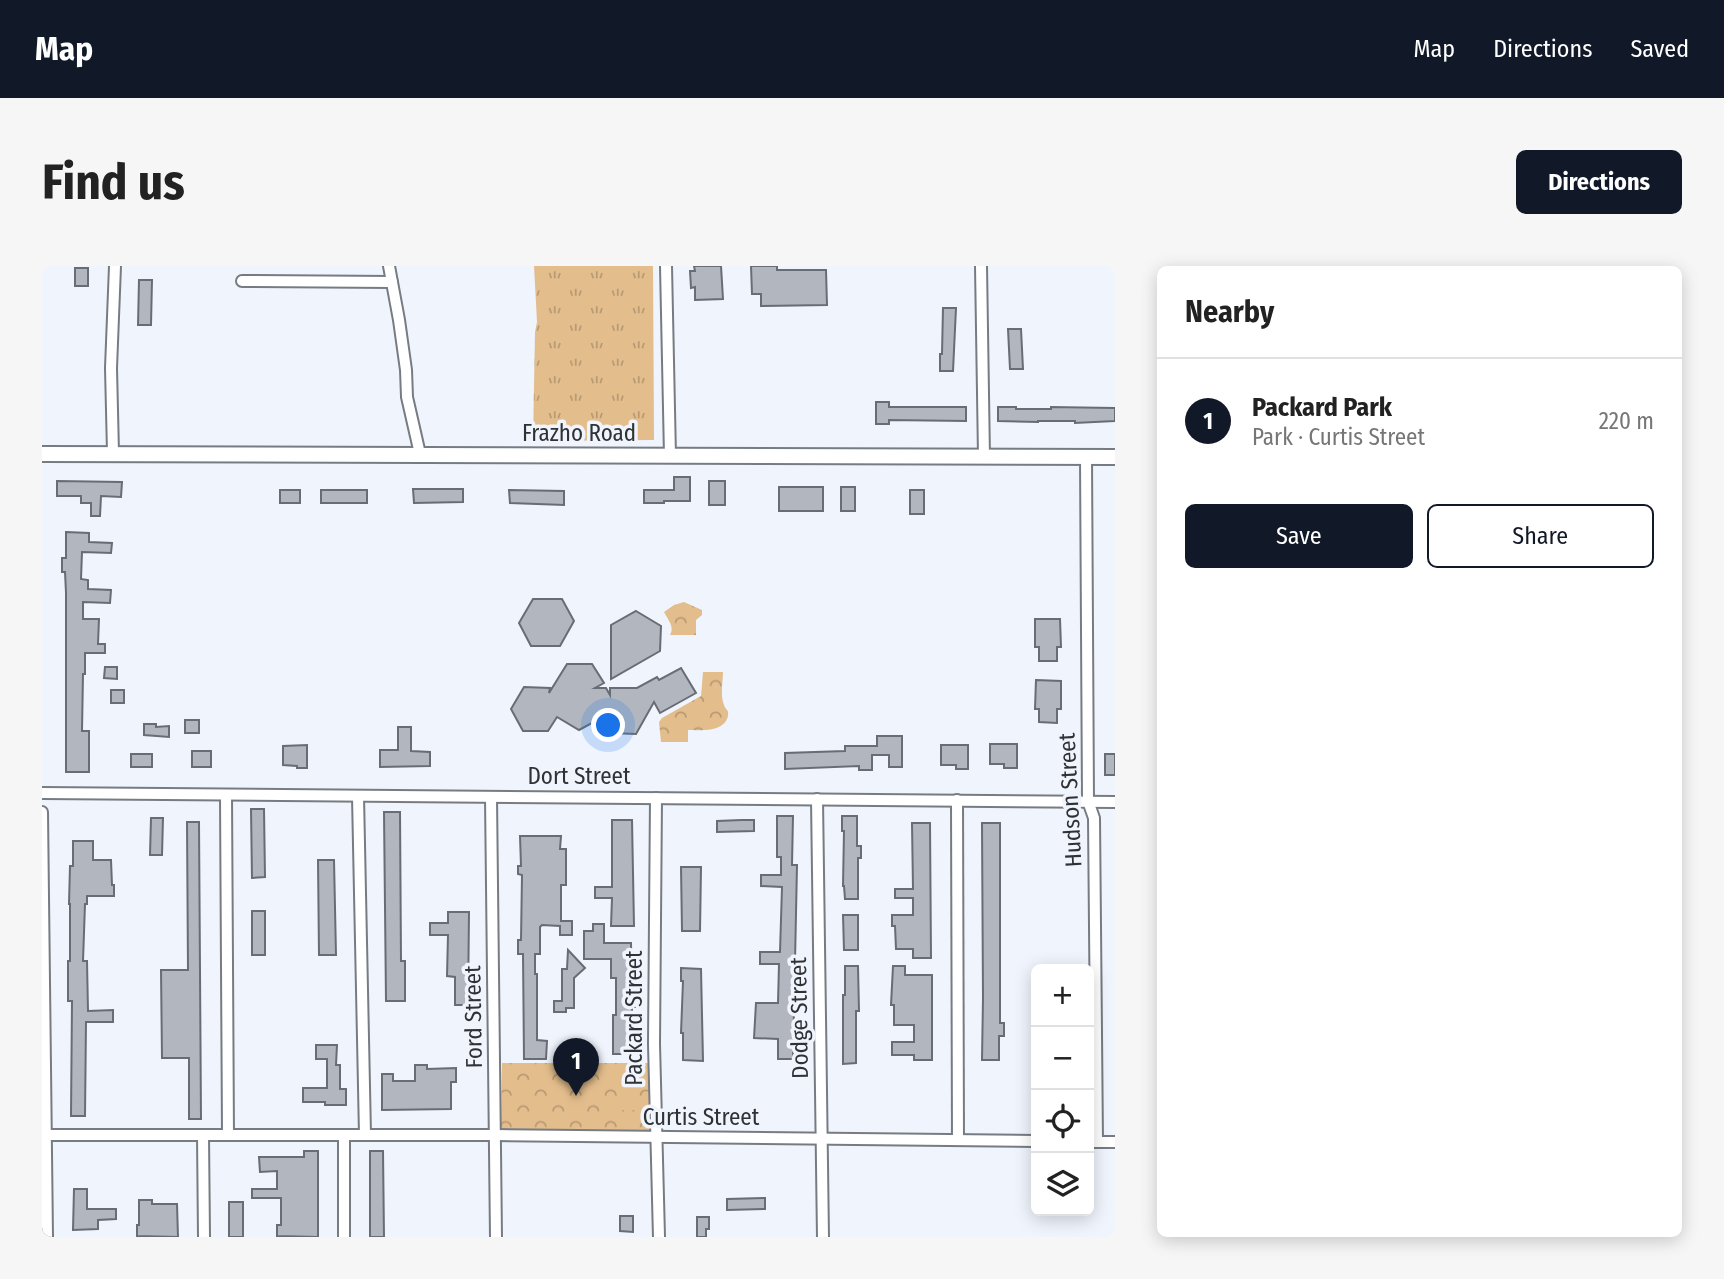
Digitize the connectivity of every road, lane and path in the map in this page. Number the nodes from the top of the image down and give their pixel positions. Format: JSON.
{"nodes":[{"id":1,"x":115,"y":266,"type":"edge"},
{"id":2,"x":388,"y":266,"type":"edge"},
{"id":3,"x":666,"y":266,"type":"edge"},
{"id":4,"x":981,"y":266,"type":"edge"},
{"id":5,"x":242,"y":281,"type":"dead end"},
{"id":6,"x":392,"y":282,"type":"junction"},
{"id":7,"x":113,"y":453,"type":"junction"},
{"id":8,"x":42,"y":454,"type":"edge"},
{"id":9,"x":420,"y":454,"type":"junction"},
{"id":10,"x":670,"y":456,"type":"junction"},
{"id":11,"x":984,"y":457,"type":"junction"},
{"id":12,"x":1086,"y":457,"type":"junction"},
{"id":13,"x":1115,"y":457,"type":"edge"},
{"id":14,"x":42,"y":793,"type":"edge"},
{"id":15,"x":226,"y":795,"type":"junction"},
{"id":16,"x":358,"y":796,"type":"junction"},
{"id":17,"x":491,"y":797,"type":"junction"},
{"id":18,"x":656,"y":798,"type":"junction"},
{"id":19,"x":817,"y":799,"type":"junction"},
{"id":20,"x":957,"y":800,"type":"junction"},
{"id":21,"x":1088,"y":801,"type":"junction"},
{"id":22,"x":1115,"y":802,"type":"edge"},
{"id":23,"x":42,"y":812,"type":"edge"},
{"id":24,"x":1093,"y":1090,"type":"edge"},
{"id":25,"x":44,"y":1135,"type":"edge"},
{"id":26,"x":203,"y":1135,"type":"junction"},
{"id":27,"x":228,"y":1135,"type":"junction"},
{"id":28,"x":344,"y":1135,"type":"junction"},
{"id":29,"x":365,"y":1135,"type":"junction"},
{"id":30,"x":496,"y":1135,"type":"junction"},
{"id":31,"x":657,"y":1138,"type":"junction"},
{"id":32,"x":822,"y":1138,"type":"junction"},
{"id":33,"x":958,"y":1140,"type":"junction"},
{"id":34,"x":1031,"y":1141,"type":"edge"},
{"id":35,"x":1094,"y":1142,"type":"edge"},
{"id":36,"x":1115,"y":1142,"type":"edge"},
{"id":37,"x":47,"y":1237,"type":"edge"},
{"id":38,"x":204,"y":1237,"type":"edge"},
{"id":39,"x":344,"y":1237,"type":"edge"},
{"id":40,"x":496,"y":1237,"type":"edge"},
{"id":41,"x":659,"y":1237,"type":"edge"},
{"id":42,"x":823,"y":1237,"type":"edge"}],
"edges":[{"from":1,"to":7,"type":"street"},
{"from":2,"to":6,"type":"street"},
{"from":3,"to":10,"type":"street"},
{"from":4,"to":11,"type":"street"},
{"from":5,"to":6,"type":"street"},
{"from":6,"to":9,"type":"street"},
{"from":7,"to":8,"type":"street","name":"Frazho Road"},
{"from":7,"to":9,"type":"street","name":"Frazho Road"},
{"from":9,"to":10,"type":"street","name":"Frazho Road"},
{"from":10,"to":11,"type":"street","name":"Frazho Road"},
{"from":11,"to":12,"type":"street","name":"Frazho Road"},
{"from":12,"to":13,"type":"street","name":"Frazho Road"},
{"from":12,"to":21,"type":"street","name":"Hudson Street"},
{"from":14,"to":15,"type":"street","name":"Dort Street"},
{"from":15,"to":16,"type":"street","name":"Dort Street"},
{"from":15,"to":27,"type":"street"},
{"from":16,"to":17,"type":"street","name":"Dort Street"},
{"from":16,"to":29,"type":"street"},
{"from":17,"to":18,"type":"street","name":"Dort Street"},
{"from":17,"to":30,"type":"street","name":"Ford Street"},
{"from":18,"to":19,"type":"street","name":"Dort Street"},
{"from":18,"to":31,"type":"street","name":"Packard Street"},
{"from":19,"to":20,"type":"street","name":"Dort Street"},
{"from":19,"to":32,"type":"street","name":"Dodge Street"},
{"from":20,"to":21,"type":"street","name":"Dort Street"},
{"from":20,"to":33,"type":"street"},
{"from":21,"to":22,"type":"street","name":"Dort Street"},
{"from":21,"to":24,"type":"street","name":"Hudson Street"},
{"from":23,"to":25,"type":"street"},
{"from":25,"to":26,"type":"street"},
{"from":25,"to":37,"type":"street"},
{"from":26,"to":27,"type":"street","name":"Curtis Street"},
{"from":26,"to":38,"type":"street"},
{"from":27,"to":28,"type":"street","name":"Curtis Street"},
{"from":28,"to":29,"type":"street","name":"Curtis Street"},
{"from":28,"to":39,"type":"street"},
{"from":29,"to":30,"type":"street","name":"Curtis Street"},
{"from":30,"to":31,"type":"street","name":"Curtis Street"},
{"from":30,"to":40,"type":"street","name":"Ford Street"},
{"from":31,"to":32,"type":"street","name":"Curtis Street"},
{"from":31,"to":41,"type":"street","name":"Packard Street"},
{"from":32,"to":33,"type":"street","name":"Curtis Street"},
{"from":32,"to":42,"type":"street","name":"Dodge Street"},
{"from":33,"to":34,"type":"street","name":"Curtis Street"},
{"from":35,"to":36,"type":"street"}]}
